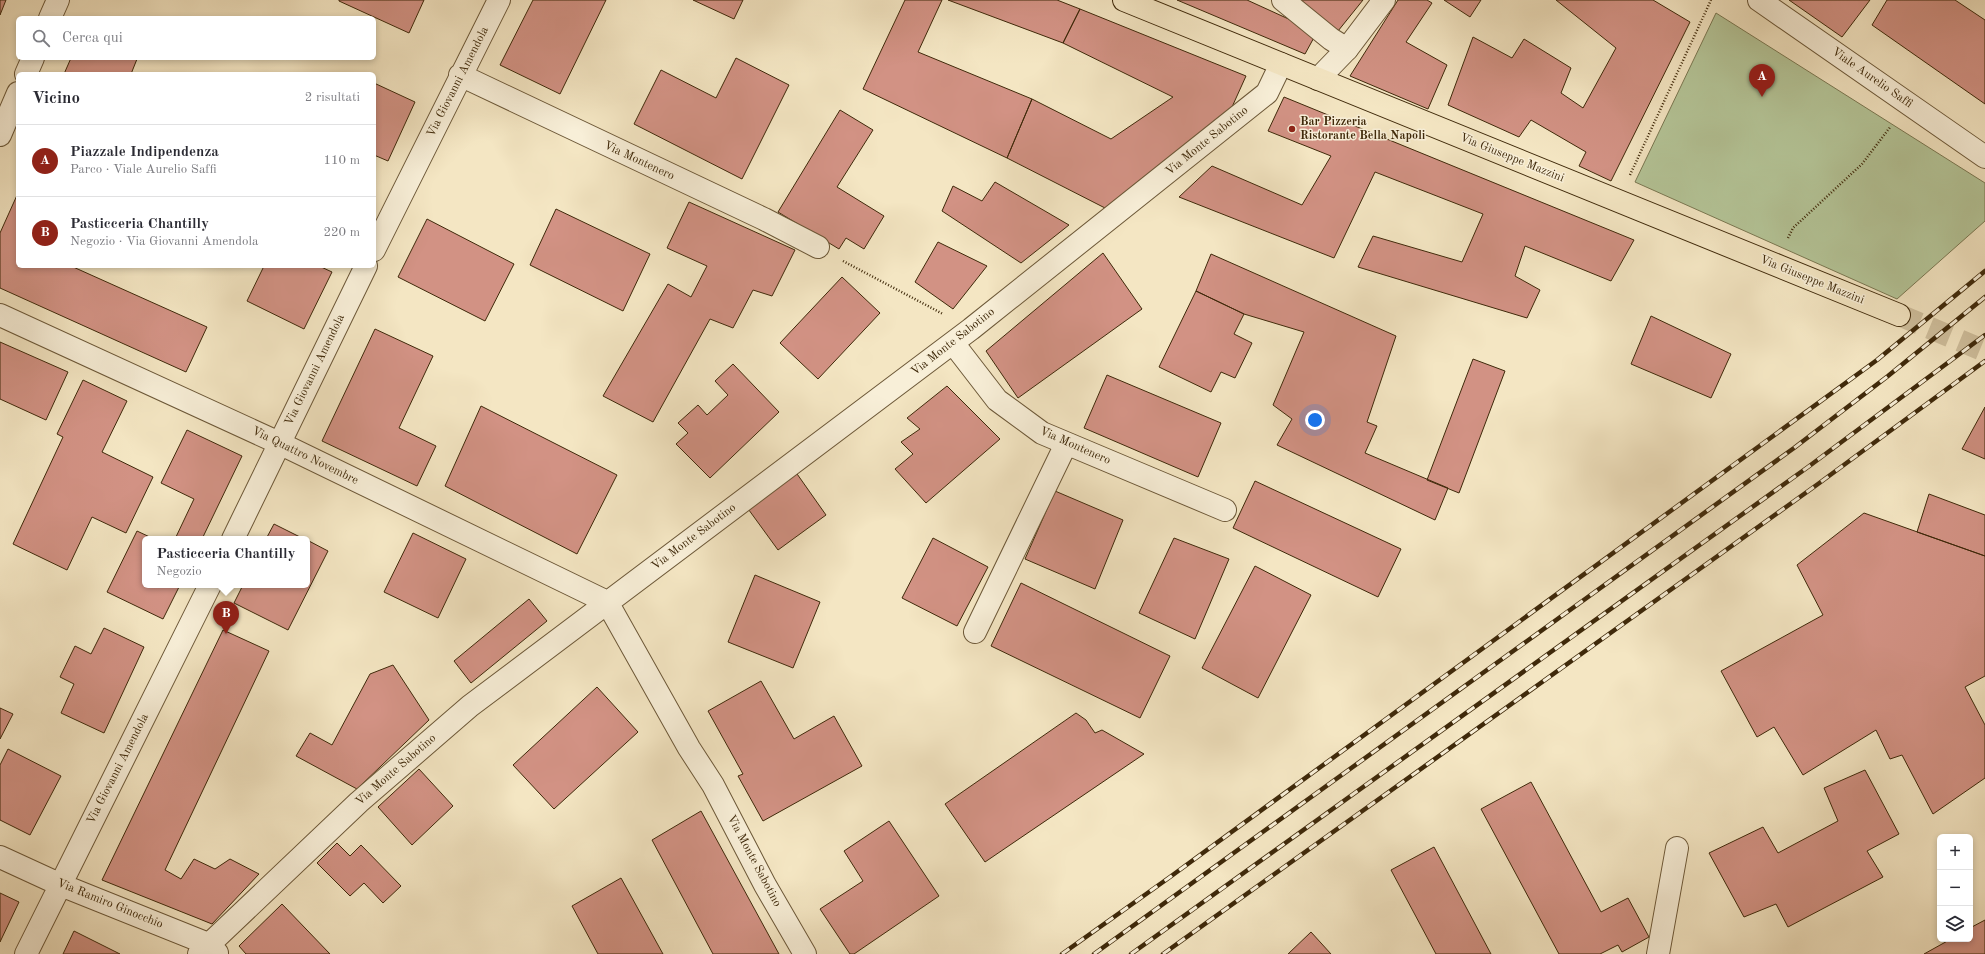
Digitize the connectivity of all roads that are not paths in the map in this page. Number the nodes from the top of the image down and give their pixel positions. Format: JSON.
{"nodes":[{"id":1,"x":58,"y":0,"type":"edge"},
{"id":2,"x":499,"y":0,"type":"edge"},
{"id":3,"x":1124,"y":0,"type":"edge"},
{"id":4,"x":1283,"y":0,"type":"edge"},
{"id":5,"x":1384,"y":0,"type":"edge"},
{"id":6,"x":1759,"y":0,"type":"edge"},
{"id":7,"x":51,"y":16,"type":"edge"},
{"id":8,"x":1347,"y":49,"type":"junction"},
{"id":9,"x":32,"y":60,"type":"edge"},
{"id":10,"x":1281,"y":64,"type":"junction"},
{"id":11,"x":27,"y":72,"type":"edge"},
{"id":12,"x":460,"y":75,"type":"junction"},
{"id":13,"x":1318,"y":79,"type":"junction"},
{"id":14,"x":16,"y":98,"type":"edge"},
{"id":15,"x":0,"y":135,"type":"edge"},
{"id":16,"x":1984,"y":155,"type":"edge"},
{"id":17,"x":376,"y":246,"type":"edge"},
{"id":18,"x":818,"y":247,"type":"road end"},
{"id":19,"x":365,"y":268,"type":"edge"},
{"id":20,"x":0,"y":314,"type":"edge"},
{"id":21,"x":1899,"y":315,"type":"tunnel mouth"},
{"id":22,"x":953,"y":343,"type":"junction"},
{"id":23,"x":279,"y":443,"type":"junction"},
{"id":24,"x":1066,"y":444,"type":"junction"},
{"id":25,"x":1225,"y":510,"type":"dead end"},
{"id":26,"x":234,"y":536,"type":"edge"},
{"id":27,"x":209,"y":588,"type":"edge"},
{"id":28,"x":607,"y":602,"type":"junction"},
{"id":29,"x":975,"y":632,"type":"dead end"},
{"id":30,"x":1677,"y":848,"type":"dead end"},
{"id":31,"x":0,"y":856,"type":"edge"},
{"id":32,"x":61,"y":885,"type":"junction"},
{"id":33,"x":209,"y":951,"type":"edge"},
{"id":34,"x":26,"y":954,"type":"edge"},
{"id":35,"x":805,"y":954,"type":"edge"},
{"id":36,"x":1658,"y":954,"type":"edge"}],
"edges":[{"from":1,"to":7,"type":"street"},
{"from":2,"to":12,"type":"street","name":"Via Giovanni Amendola"},
{"from":3,"to":10,"type":"main road","name":"Via Giuseppe Mazzini"},
{"from":4,"to":8,"type":"street"},
{"from":5,"to":8,"type":"street"},
{"from":6,"to":16,"type":"street","name":"Viale Aurelio Saffi"},
{"from":8,"to":13,"type":"street"},
{"from":9,"to":11,"type":"street"},
{"from":10,"to":13,"type":"main road","name":"Via Giuseppe Mazzini"},
{"from":10,"to":22,"type":"street","name":"Via Monte Sabotino"},
{"from":12,"to":17,"type":"street","name":"Via Giovanni Amendola"},
{"from":12,"to":18,"type":"street","name":"Via Montenero"},
{"from":13,"to":21,"type":"main road","name":"Via Giuseppe Mazzini"},
{"from":14,"to":15,"type":"street"},
{"from":19,"to":23,"type":"street","name":"Via Giovanni Amendola"},
{"from":20,"to":23,"type":"street","name":"Via Quattro Novembre"},
{"from":22,"to":24,"type":"street","name":"Via Montenero"},
{"from":22,"to":28,"type":"street","name":"Via Monte Sabotino"},
{"from":23,"to":26,"type":"street","name":"Via Giovanni Amendola"},
{"from":23,"to":28,"type":"street","name":"Via Quattro Novembre"},
{"from":24,"to":25,"type":"street","name":"Via Montenero"},
{"from":24,"to":29,"type":"street"},
{"from":27,"to":32,"type":"street","name":"Via Giovanni Amendola"},
{"from":28,"to":33,"type":"street","name":"Via Monte Sabotino"},
{"from":28,"to":35,"type":"street","name":"Via Monte Sabotino"},
{"from":30,"to":36,"type":"street"},
{"from":31,"to":32,"type":"street","name":"Via Ramiro Ginocchio"},
{"from":32,"to":33,"type":"street","name":"Via Ramiro Ginocchio"},
{"from":32,"to":34,"type":"street","name":"Via Giovanni Amendola"}]}
